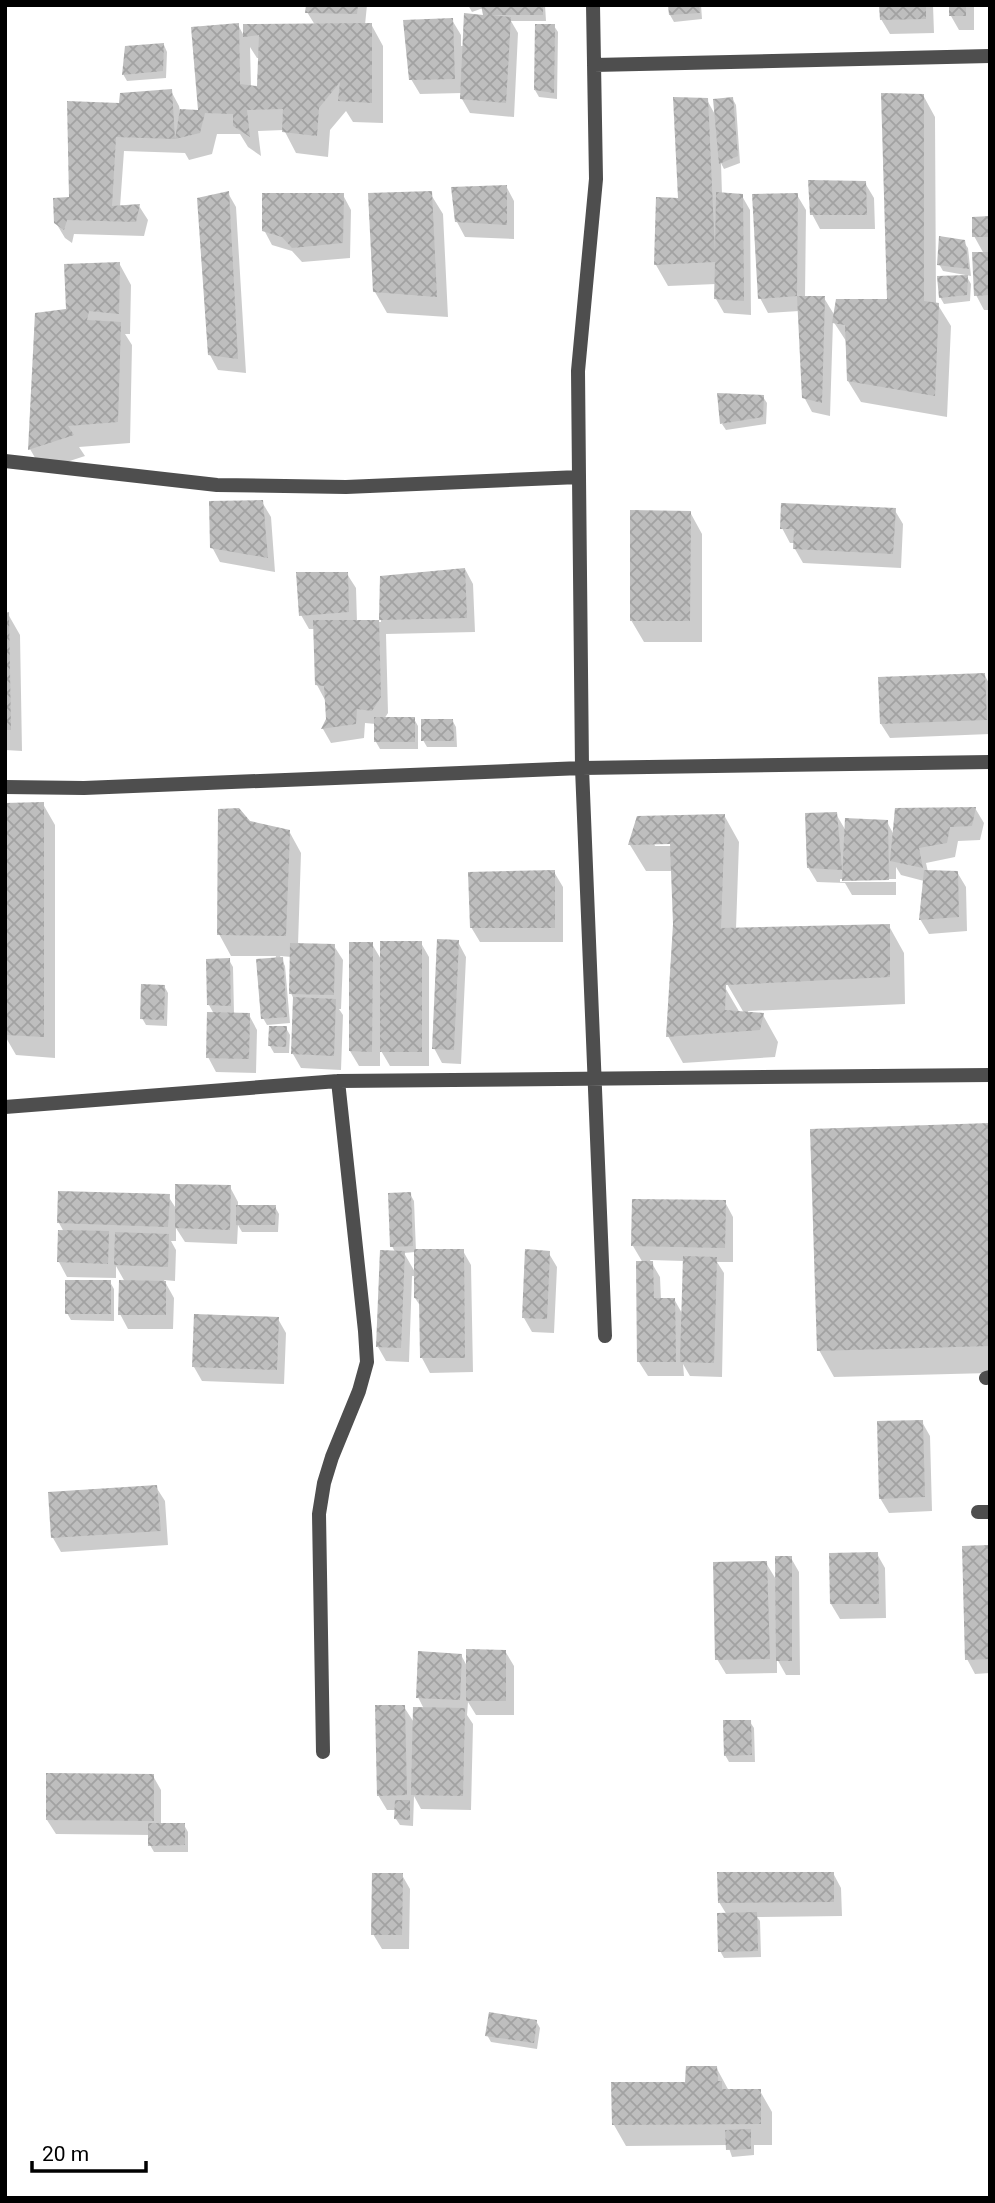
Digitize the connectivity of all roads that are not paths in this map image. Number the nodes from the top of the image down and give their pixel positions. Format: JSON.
{"nodes":[{"id":1,"x":593,"y":5,"type":"edge"},
{"id":2,"x":990,"y":56,"type":"edge"},
{"id":3,"x":594,"y":65,"type":"junction"},
{"id":4,"x":5,"y":461,"type":"edge"},
{"id":5,"x":579,"y":477,"type":"junction"},
{"id":6,"x":990,"y":762,"type":"edge"},
{"id":7,"x":582,"y":768,"type":"junction"},
{"id":8,"x":5,"y":787,"type":"edge"},
{"id":9,"x":990,"y":1075,"type":"edge"},
{"id":10,"x":594,"y":1078,"type":"junction"},
{"id":11,"x":338,"y":1081,"type":"junction"},
{"id":12,"x":5,"y":1107,"type":"edge"},
{"id":13,"x":606,"y":1336,"type":"dead end"},
{"id":14,"x":323,"y":1752,"type":"dead end"}],
"edges":[{"from":1,"to":3,"type":"street"},
{"from":2,"to":3,"type":"street"},
{"from":3,"to":5,"type":"street"},
{"from":4,"to":5,"type":"street"},
{"from":5,"to":7,"type":"street"},
{"from":6,"to":7,"type":"street"},
{"from":7,"to":8,"type":"street"},
{"from":7,"to":10,"type":"street"},
{"from":9,"to":10,"type":"street"},
{"from":10,"to":11,"type":"street"},
{"from":10,"to":13,"type":"street"},
{"from":11,"to":12,"type":"street"},
{"from":11,"to":14,"type":"street"}]}
